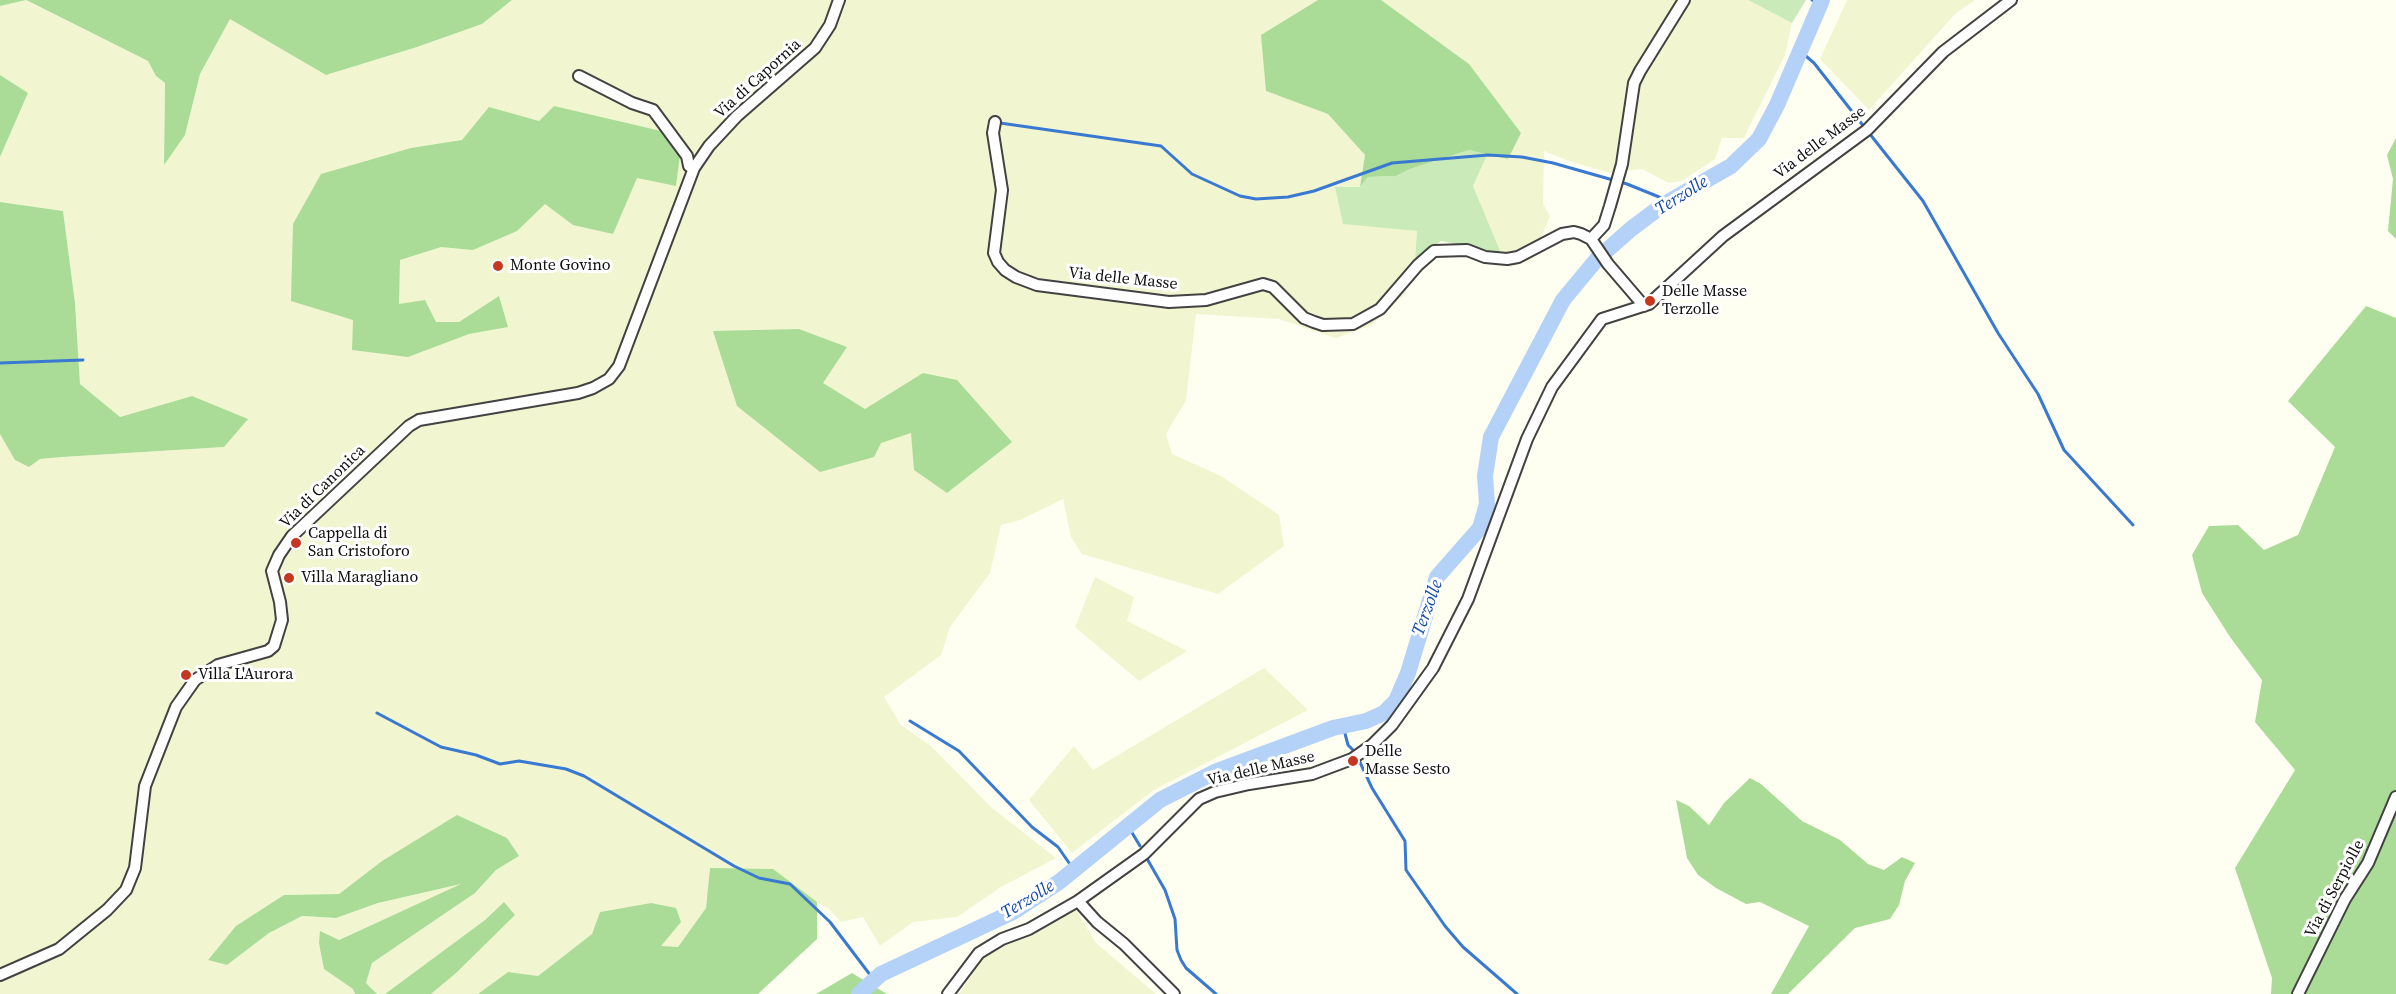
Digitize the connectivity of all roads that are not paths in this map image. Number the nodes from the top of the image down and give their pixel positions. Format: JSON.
{"nodes":[{"id":1,"x":838,"y":0,"type":"edge"},
{"id":2,"x":1684,"y":0,"type":"edge"},
{"id":3,"x":2011,"y":0,"type":"edge"},
{"id":4,"x":579,"y":76,"type":"dead end"},
{"id":5,"x":995,"y":122,"type":"dead end"},
{"id":6,"x":709,"y":146,"type":"joint"},
{"id":7,"x":694,"y":168,"type":"junction"},
{"id":8,"x":1592,"y":241,"type":"junction"},
{"id":9,"x":1644,"y":306,"type":"junction"},
{"id":10,"x":2396,"y":797,"type":"edge"},
{"id":11,"x":1078,"y":901,"type":"junction"},
{"id":12,"x":0,"y":975,"type":"edge"},
{"id":13,"x":948,"y":994,"type":"edge"},
{"id":14,"x":1174,"y":994,"type":"edge"},
{"id":15,"x":2298,"y":994,"type":"edge"}],
"edges":[{"from":1,"to":6,"type":"street","name":"Via di Capornia"},
{"from":2,"to":8,"type":"street"},
{"from":3,"to":9,"type":"street","name":"Via delle Masse"},
{"from":4,"to":7,"type":"street"},
{"from":5,"to":8,"type":"street","name":"Via delle Masse"},
{"from":6,"to":7,"type":"street","name":"Via di Canonica"},
{"from":7,"to":12,"type":"street","name":"Via di Canonica"},
{"from":8,"to":9,"type":"street"},
{"from":9,"to":11,"type":"street","name":"Via delle Masse"},
{"from":10,"to":15,"type":"street","name":"Via di Serpiolle"},
{"from":11,"to":13,"type":"street","name":"Via delle Masse"},
{"from":11,"to":14,"type":"street"}]}
